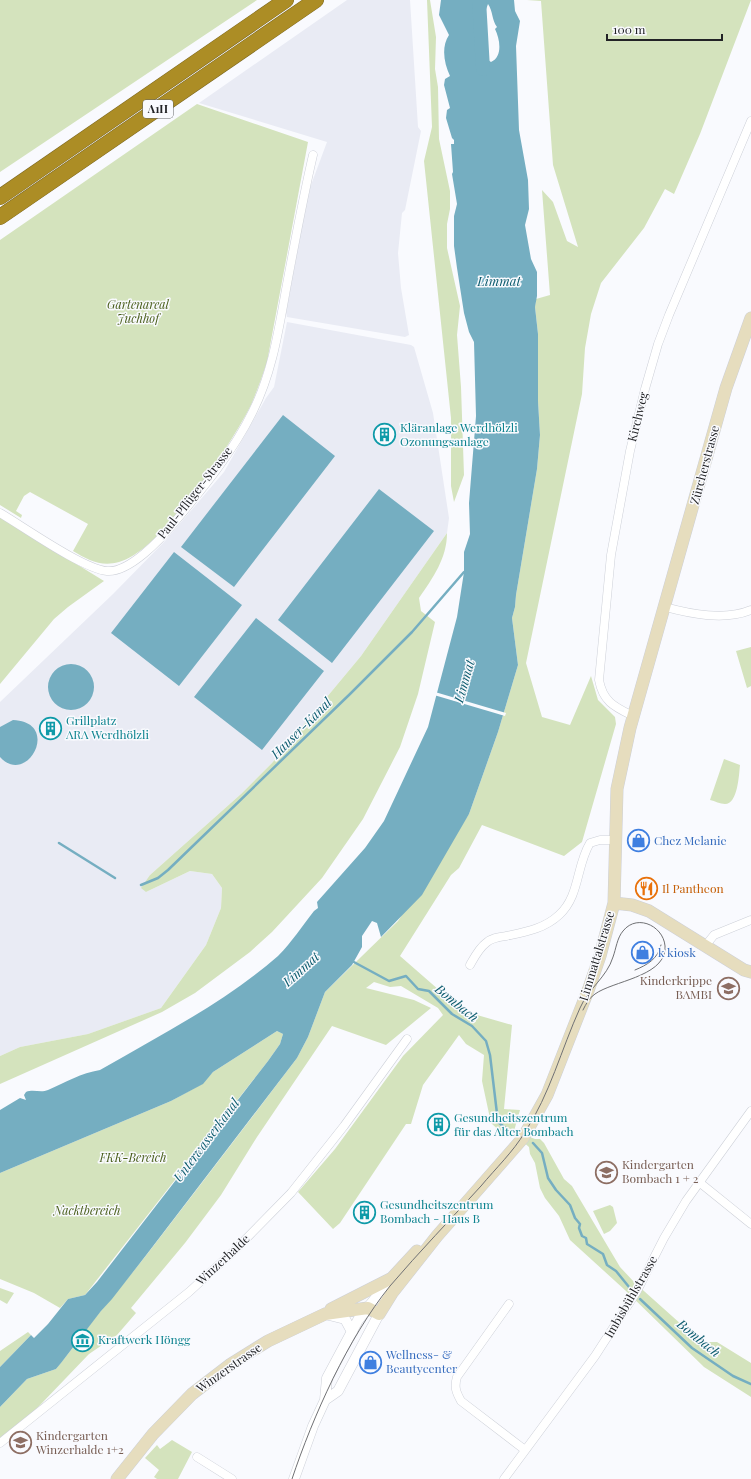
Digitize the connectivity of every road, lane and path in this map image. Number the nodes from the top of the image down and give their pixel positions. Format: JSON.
{"nodes":[{"id":1,"x":286,"y":0,"type":"edge"},
{"id":2,"x":316,"y":0,"type":"edge"},
{"id":3,"x":751,"y":121,"type":"edge"},
{"id":4,"x":312,"y":155,"type":"dead end"},
{"id":5,"x":0,"y":197,"type":"edge"},
{"id":6,"x":0,"y":217,"type":"edge"},
{"id":7,"x":751,"y":318,"type":"edge"},
{"id":8,"x":0,"y":513,"type":"edge"},
{"id":9,"x":664,"y":610,"type":"junction"},
{"id":10,"x":751,"y":610,"type":"edge"},
{"id":11,"x":633,"y":716,"type":"junction"},
{"id":12,"x":615,"y":840,"type":"junction"},
{"id":13,"x":614,"y":903,"type":"junction"},
{"id":14,"x":751,"y":920,"type":"edge"},
{"id":15,"x":706,"y":945,"type":"junction"},
{"id":16,"x":470,"y":965,"type":"dead end"},
{"id":17,"x":751,"y":972,"type":"edge"},
{"id":18,"x":407,"y":1039,"type":"dead end"},
{"id":19,"x":751,"y":1111,"type":"edge"},
{"id":20,"x":699,"y":1182,"type":"junction"},
{"id":21,"x":751,"y":1224,"type":"edge"},
{"id":22,"x":437,"y":1236,"type":"junction"},
{"id":23,"x":392,"y":1278,"type":"junction"},
{"id":24,"x":350,"y":1300,"type":"junction"},
{"id":25,"x":509,"y":1304,"type":"dead end"},
{"id":26,"x":368,"y":1308,"type":"junction"},
{"id":27,"x":325,"y":1314,"type":"junction"},
{"id":28,"x":379,"y":1314,"type":"junction"},
{"id":29,"x":352,"y":1332,"type":"junction"},
{"id":30,"x":325,"y":1400,"type":"junction"},
{"id":31,"x":0,"y":1444,"type":"edge"},
{"id":32,"x":526,"y":1450,"type":"junction"},
{"id":33,"x":196,"y":1457,"type":"dead end"},
{"id":34,"x":116,"y":1479,"type":"edge"},
{"id":35,"x":232,"y":1479,"type":"edge"},
{"id":36,"x":294,"y":1479,"type":"edge"},
{"id":37,"x":504,"y":1479,"type":"edge"}],
"edges":[{"from":1,"to":5,"type":"highway","number":"A1H"},
{"from":2,"to":6,"type":"highway","number":"A1H"},
{"from":3,"to":11,"type":"street","name":"Kirchweg"},
{"from":4,"to":8,"type":"street","name":"Paul-Pflüger-Strasse"},
{"from":7,"to":9,"type":"main road","name":"Zürcherstrasse"},
{"from":9,"to":10,"type":"street"},
{"from":9,"to":11,"type":"main road","name":"Limmattalstrasse"},
{"from":11,"to":12,"type":"main road","name":"Limmattalstrasse"},
{"from":12,"to":13,"type":"main road","name":"Limmattalstrasse"},
{"from":12,"to":16,"type":"street"},
{"from":13,"to":15,"type":"main road"},
{"from":13,"to":22,"type":"main road","name":"Limmattalstrasse"},
{"from":14,"to":15,"type":"street"},
{"from":15,"to":17,"type":"main road"},
{"from":18,"to":31,"type":"street","name":"Winzerhalde"},
{"from":19,"to":20,"type":"street","name":"Imbisbühlstrasse"},
{"from":20,"to":21,"type":"street"},
{"from":20,"to":32,"type":"street","name":"Imbisbühlstrasse"},
{"from":22,"to":23,"type":"main road","name":"Limmattalstrasse"},
{"from":22,"to":28,"type":"main road","name":"Limmattalstrasse"},
{"from":23,"to":24,"type":"main road","name":"Winzerstrasse"},
{"from":23,"to":26,"type":"street","name":"Limmattalstrasse"},
{"from":24,"to":26,"type":"street"},
{"from":24,"to":27,"type":"main road","name":"Winzerstrasse"},
{"from":25,"to":32,"type":"street"},
{"from":26,"to":27,"type":"main road","name":"Winzerstrasse"},
{"from":26,"to":28,"type":"main road"},
{"from":26,"to":29,"type":"street","name":"Limmattalstrasse"},
{"from":27,"to":29,"type":"street"},
{"from":27,"to":34,"type":"main road","name":"Winzerstrasse"},
{"from":28,"to":30,"type":"street","name":"Limmattalstrasse"},
{"from":29,"to":30,"type":"street","name":"Limmattalstrasse"},
{"from":30,"to":36,"type":"street","name":"Limmattalstrasse"},
{"from":32,"to":37,"type":"street","name":"Imbisbühlstrasse"},
{"from":33,"to":35,"type":"street"}]}
